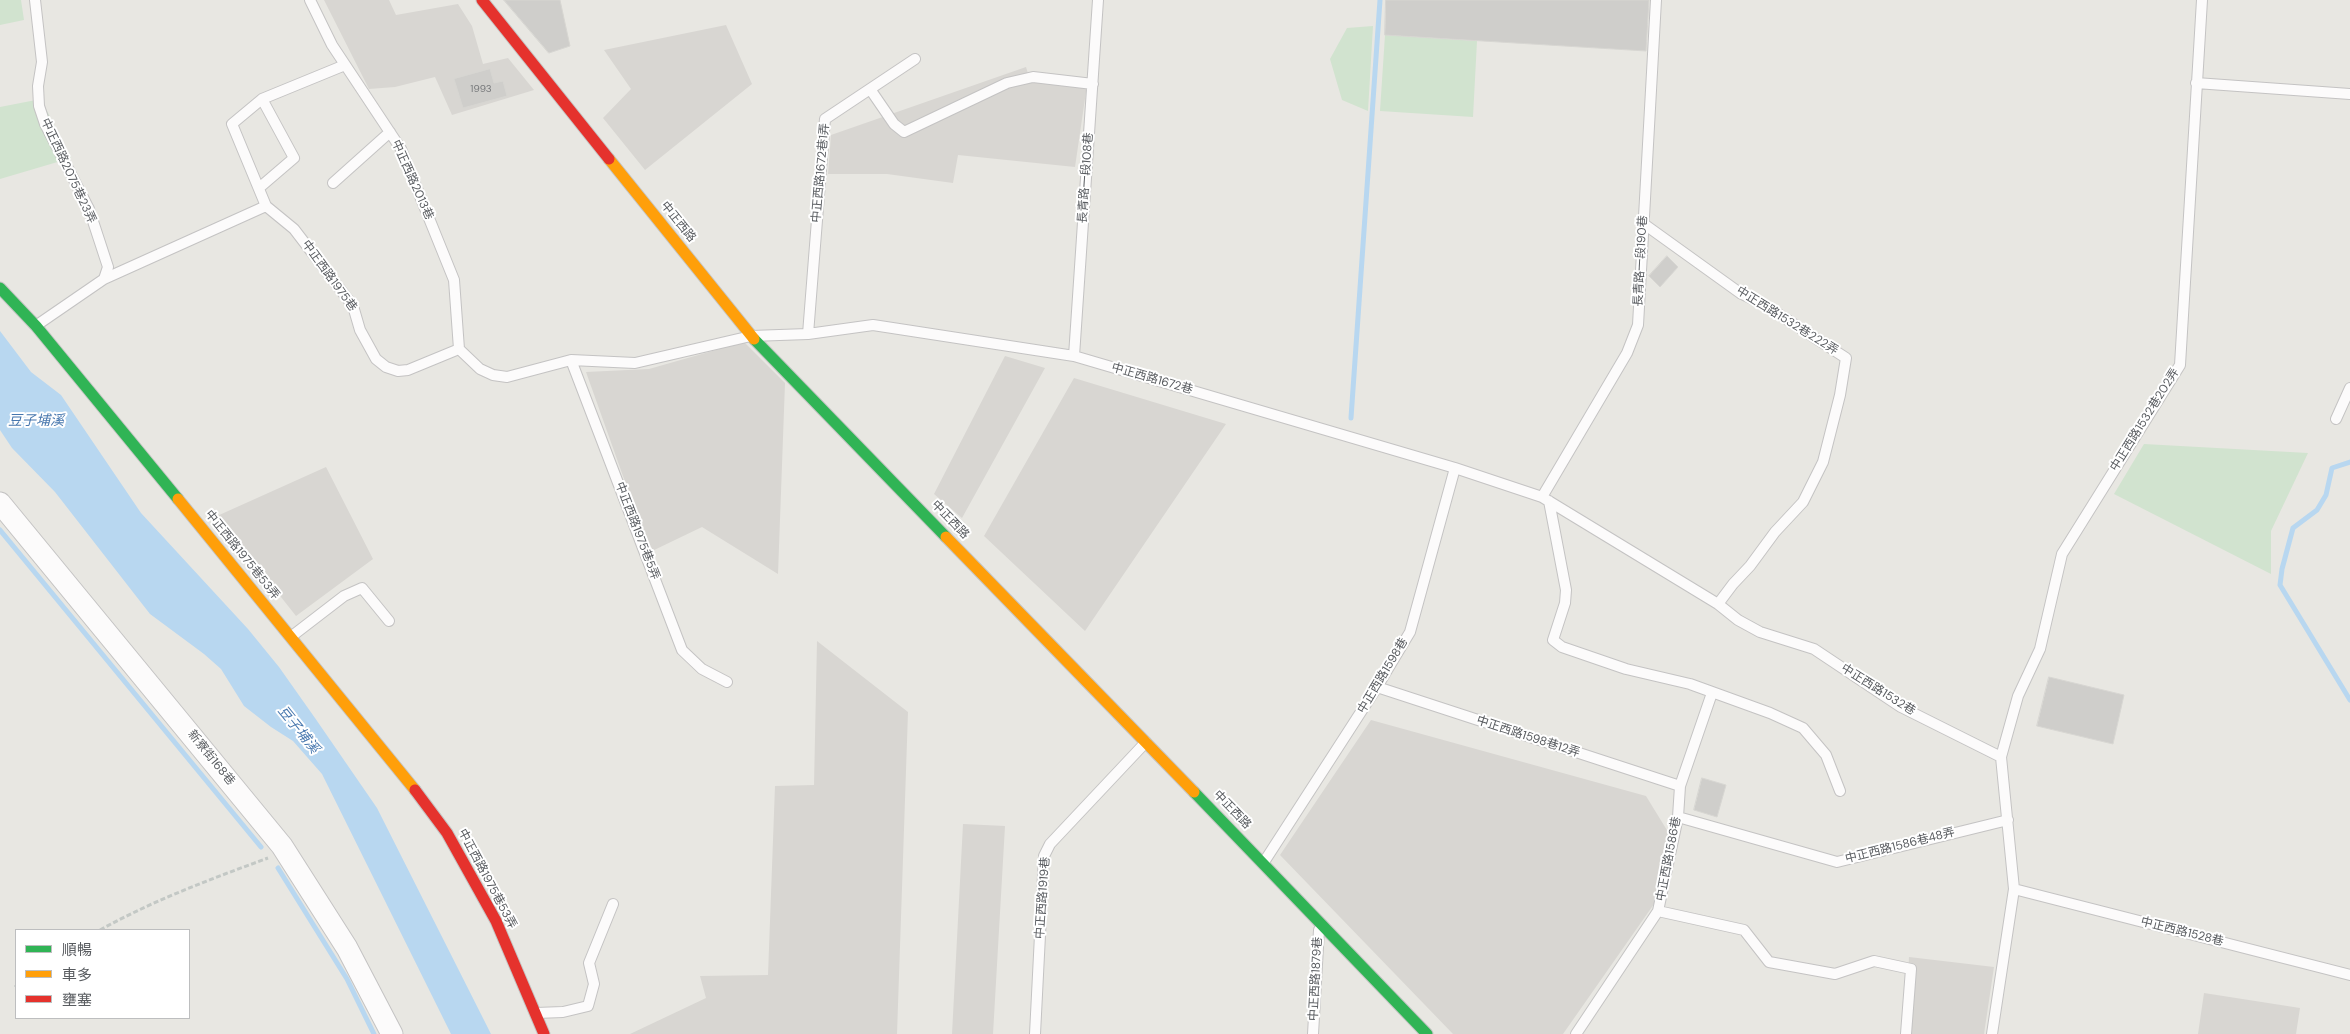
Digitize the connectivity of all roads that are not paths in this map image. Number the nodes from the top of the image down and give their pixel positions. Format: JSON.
{"nodes":[{"id":1,"x":35,"y":0,"type":"edge"},
{"id":2,"x":310,"y":0,"type":"edge"},
{"id":3,"x":482,"y":0,"type":"edge"},
{"id":4,"x":1098,"y":0,"type":"edge"},
{"id":5,"x":1656,"y":0,"type":"edge"},
{"id":6,"x":2202,"y":0,"type":"edge"},
{"id":7,"x":915,"y":59,"type":"dead end"},
{"id":8,"x":345,"y":65,"type":"junction"},
{"id":9,"x":2196,"y":83,"type":"junction"},
{"id":10,"x":1092,"y":84,"type":"junction"},
{"id":11,"x":870,"y":89,"type":"junction"},
{"id":12,"x":2350,"y":94,"type":"edge"},
{"id":13,"x":262,"y":99,"type":"junction"},
{"id":14,"x":390,"y":132,"type":"junction"},
{"id":15,"x":333,"y":183,"type":"dead end"},
{"id":16,"x":260,"y":188,"type":"junction"},
{"id":17,"x":266,"y":206,"type":"junction"},
{"id":18,"x":1644,"y":224,"type":"junction"},
{"id":19,"x":104,"y":279,"type":"junction"},
{"id":20,"x":0,"y":288,"type":"edge"},
{"id":21,"x":36,"y":326,"type":"junction"},
{"id":22,"x":808,"y":334,"type":"junction"},
{"id":23,"x":751,"y":336,"type":"junction"},
{"id":24,"x":459,"y":349,"type":"junction"},
{"id":25,"x":1074,"y":356,"type":"junction"},
{"id":26,"x":571,"y":360,"type":"junction"},
{"id":27,"x":2350,"y":388,"type":"edge"},
{"id":28,"x":2336,"y":419,"type":"dead end"},
{"id":29,"x":1456,"y":468,"type":"junction"},
{"id":30,"x":1546,"y":499,"type":"junction"},
{"id":31,"x":0,"y":503,"type":"edge"},
{"id":32,"x":1718,"y":604,"type":"junction"},
{"id":33,"x":389,"y":620,"type":"dead end"},
{"id":34,"x":291,"y":636,"type":"junction"},
{"id":35,"x":728,"y":682,"type":"dead end"},
{"id":36,"x":1377,"y":687,"type":"junction"},
{"id":37,"x":1712,"y":694,"type":"junction"},
{"id":38,"x":1146,"y":742,"type":"junction"},
{"id":39,"x":2001,"y":757,"type":"junction"},
{"id":40,"x":1680,"y":786,"type":"junction"},
{"id":41,"x":1840,"y":791,"type":"dead end"},
{"id":42,"x":1678,"y":817,"type":"junction"},
{"id":43,"x":2008,"y":820,"type":"junction"},
{"id":44,"x":1263,"y":862,"type":"junction"},
{"id":45,"x":2014,"y":889,"type":"junction"},
{"id":46,"x":613,"y":904,"type":"dead end"},
{"id":47,"x":1658,"y":911,"type":"junction"},
{"id":48,"x":1319,"y":924,"type":"junction"},
{"id":49,"x":2350,"y":975,"type":"edge"},
{"id":50,"x":536,"y":1013,"type":"junction"},
{"id":51,"x":392,"y":1034,"type":"edge"},
{"id":52,"x":544,"y":1034,"type":"edge"},
{"id":53,"x":1035,"y":1034,"type":"edge"},
{"id":54,"x":1312,"y":1034,"type":"edge"},
{"id":55,"x":1426,"y":1034,"type":"edge"},
{"id":56,"x":1576,"y":1034,"type":"edge"},
{"id":57,"x":1906,"y":1034,"type":"edge"},
{"id":58,"x":1992,"y":1034,"type":"edge"}],
"edges":[{"from":1,"to":19,"type":"lane","name":"中正西路2075巷23弄"},
{"from":2,"to":8,"type":"lane","name":"中正西路2013巷"},
{"from":3,"to":23,"type":"main road","name":"中正西路"},
{"from":4,"to":10,"type":"lane","name":"長青路一段108巷"},
{"from":5,"to":18,"type":"lane","name":"長青路一段190巷"},
{"from":6,"to":9,"type":"lane","name":"中正西路1532巷202弄"},
{"from":7,"to":11,"type":"lane","name":"中正西路1672巷1弄"},
{"from":8,"to":13,"type":"lane"},
{"from":8,"to":14,"type":"lane","name":"中正西路2013巷"},
{"from":9,"to":12,"type":"lane"},
{"from":9,"to":39,"type":"lane","name":"中正西路1532巷202弄"},
{"from":10,"to":11,"type":"lane"},
{"from":10,"to":25,"type":"lane","name":"長青路一段108巷"},
{"from":11,"to":22,"type":"lane","name":"中正西路1672巷1弄"},
{"from":13,"to":16,"type":"lane"},
{"from":13,"to":16,"type":"lane"},
{"from":14,"to":15,"type":"lane"},
{"from":14,"to":24,"type":"lane","name":"中正西路2013巷"},
{"from":16,"to":17,"type":"lane"},
{"from":17,"to":19,"type":"lane"},
{"from":17,"to":24,"type":"lane","name":"中正西路1975巷"},
{"from":18,"to":30,"type":"lane","name":"長青路一段190巷"},
{"from":18,"to":32,"type":"lane","name":"中正西路1532巷222弄"},
{"from":19,"to":21,"type":"lane"},
{"from":20,"to":21,"type":"main road","name":"中正西路1975巷53弄"},
{"from":21,"to":34,"type":"main road","name":"中正西路1975巷53弄"},
{"from":22,"to":23,"type":"lane","name":"中正西路1672巷"},
{"from":22,"to":25,"type":"lane","name":"中正西路1672巷"},
{"from":23,"to":26,"type":"lane"},
{"from":23,"to":38,"type":"main road","name":"中正西路"},
{"from":24,"to":26,"type":"lane"},
{"from":25,"to":29,"type":"lane","name":"中正西路1672巷"},
{"from":26,"to":35,"type":"lane","name":"中正西路1975巷5弄"},
{"from":27,"to":28,"type":"lane"},
{"from":29,"to":30,"type":"lane","name":"中正西路1672巷"},
{"from":29,"to":36,"type":"lane","name":"中正西路1598巷"},
{"from":30,"to":32,"type":"lane","name":"中正西路1532巷"},
{"from":30,"to":37,"type":"lane"},
{"from":31,"to":51,"type":"street","name":"新寮街168巷"},
{"from":32,"to":39,"type":"lane","name":"中正西路1532巷"},
{"from":33,"to":34,"type":"lane"},
{"from":34,"to":50,"type":"main road","name":"中正西路1975巷53弄"},
{"from":36,"to":40,"type":"lane","name":"中正西路1598巷12弄"},
{"from":36,"to":44,"type":"lane","name":"中正西路1598巷"},
{"from":37,"to":40,"type":"lane","name":"中正西路1586巷"},
{"from":37,"to":41,"type":"lane"},
{"from":38,"to":44,"type":"main road","name":"中正西路"},
{"from":38,"to":53,"type":"lane","name":"中正西路1919巷"},
{"from":39,"to":43,"type":"lane"},
{"from":40,"to":42,"type":"lane","name":"中正西路1586巷"},
{"from":42,"to":43,"type":"lane","name":"中正西路1586巷48弄"},
{"from":42,"to":47,"type":"lane","name":"中正西路1586巷"},
{"from":43,"to":45,"type":"lane"},
{"from":44,"to":48,"type":"main road","name":"中正西路"},
{"from":45,"to":49,"type":"lane","name":"中正西路1528巷"},
{"from":45,"to":58,"type":"lane"},
{"from":46,"to":50,"type":"lane"},
{"from":47,"to":56,"type":"lane","name":"中正西路1586巷"},
{"from":47,"to":57,"type":"lane"},
{"from":48,"to":54,"type":"lane","name":"中正西路1879巷"},
{"from":48,"to":55,"type":"main road","name":"中正西路"},
{"from":50,"to":52,"type":"main road","name":"中正西路1975巷53弄"}]}
